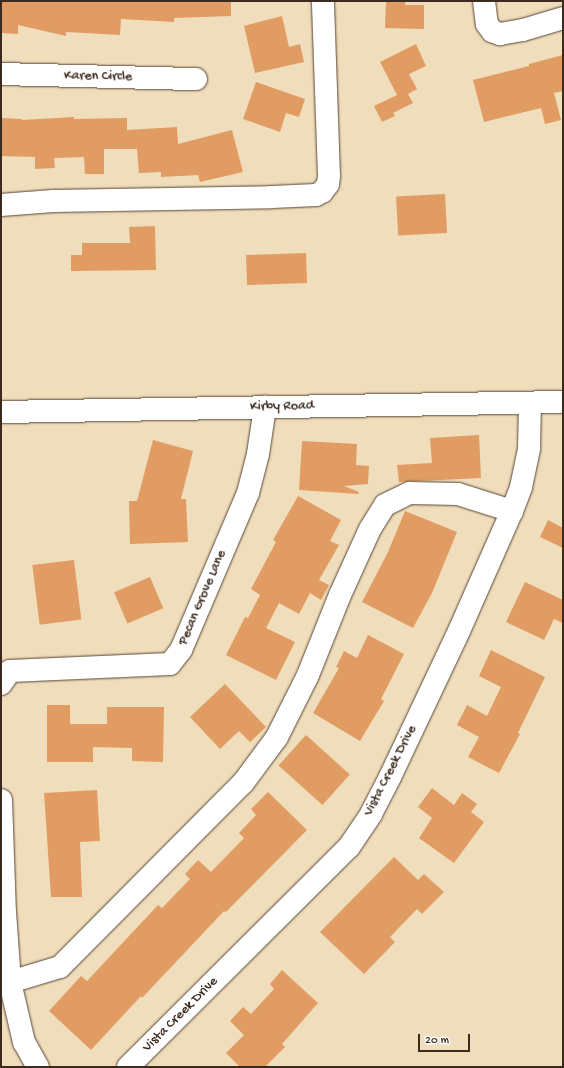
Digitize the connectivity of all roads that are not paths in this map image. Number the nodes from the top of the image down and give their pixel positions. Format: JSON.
{"nodes":[{"id":1,"x":323,"y":1,"type":"edge"},
{"id":2,"x":484,"y":1,"type":"edge"},
{"id":3,"x":563,"y":18,"type":"edge"},
{"id":4,"x":1,"y":74,"type":"edge"},
{"id":5,"x":196,"y":79,"type":"dead end"},
{"id":6,"x":1,"y":205,"type":"edge"},
{"id":7,"x":530,"y":402,"type":"junction"},
{"id":8,"x":563,"y":402,"type":"edge"},
{"id":9,"x":265,"y":407,"type":"junction"},
{"id":10,"x":1,"y":412,"type":"edge"},
{"id":11,"x":512,"y":511,"type":"junction"},
{"id":12,"x":1,"y":684,"type":"edge"},
{"id":13,"x":1,"y":800,"type":"edge"},
{"id":14,"x":10,"y":982,"type":"junction"},
{"id":15,"x":38,"y":1067,"type":"edge"},
{"id":16,"x":128,"y":1067,"type":"edge"}],
"edges":[{"from":1,"to":6,"type":"street"},
{"from":2,"to":3,"type":"street"},
{"from":4,"to":5,"type":"street","name":"Karen Circle"},
{"from":7,"to":8,"type":"street","name":"Kirby Road"},
{"from":7,"to":9,"type":"street","name":"Kirby Road"},
{"from":7,"to":11,"type":"street","name":"Vista Creek Drive"},
{"from":9,"to":10,"type":"street","name":"Kirby Road"},
{"from":9,"to":12,"type":"street","name":"Pecan Grove Lane"},
{"from":11,"to":14,"type":"street"},
{"from":11,"to":16,"type":"street","name":"Vista Creek Drive"},
{"from":13,"to":14,"type":"street"},
{"from":14,"to":15,"type":"street"}]}
